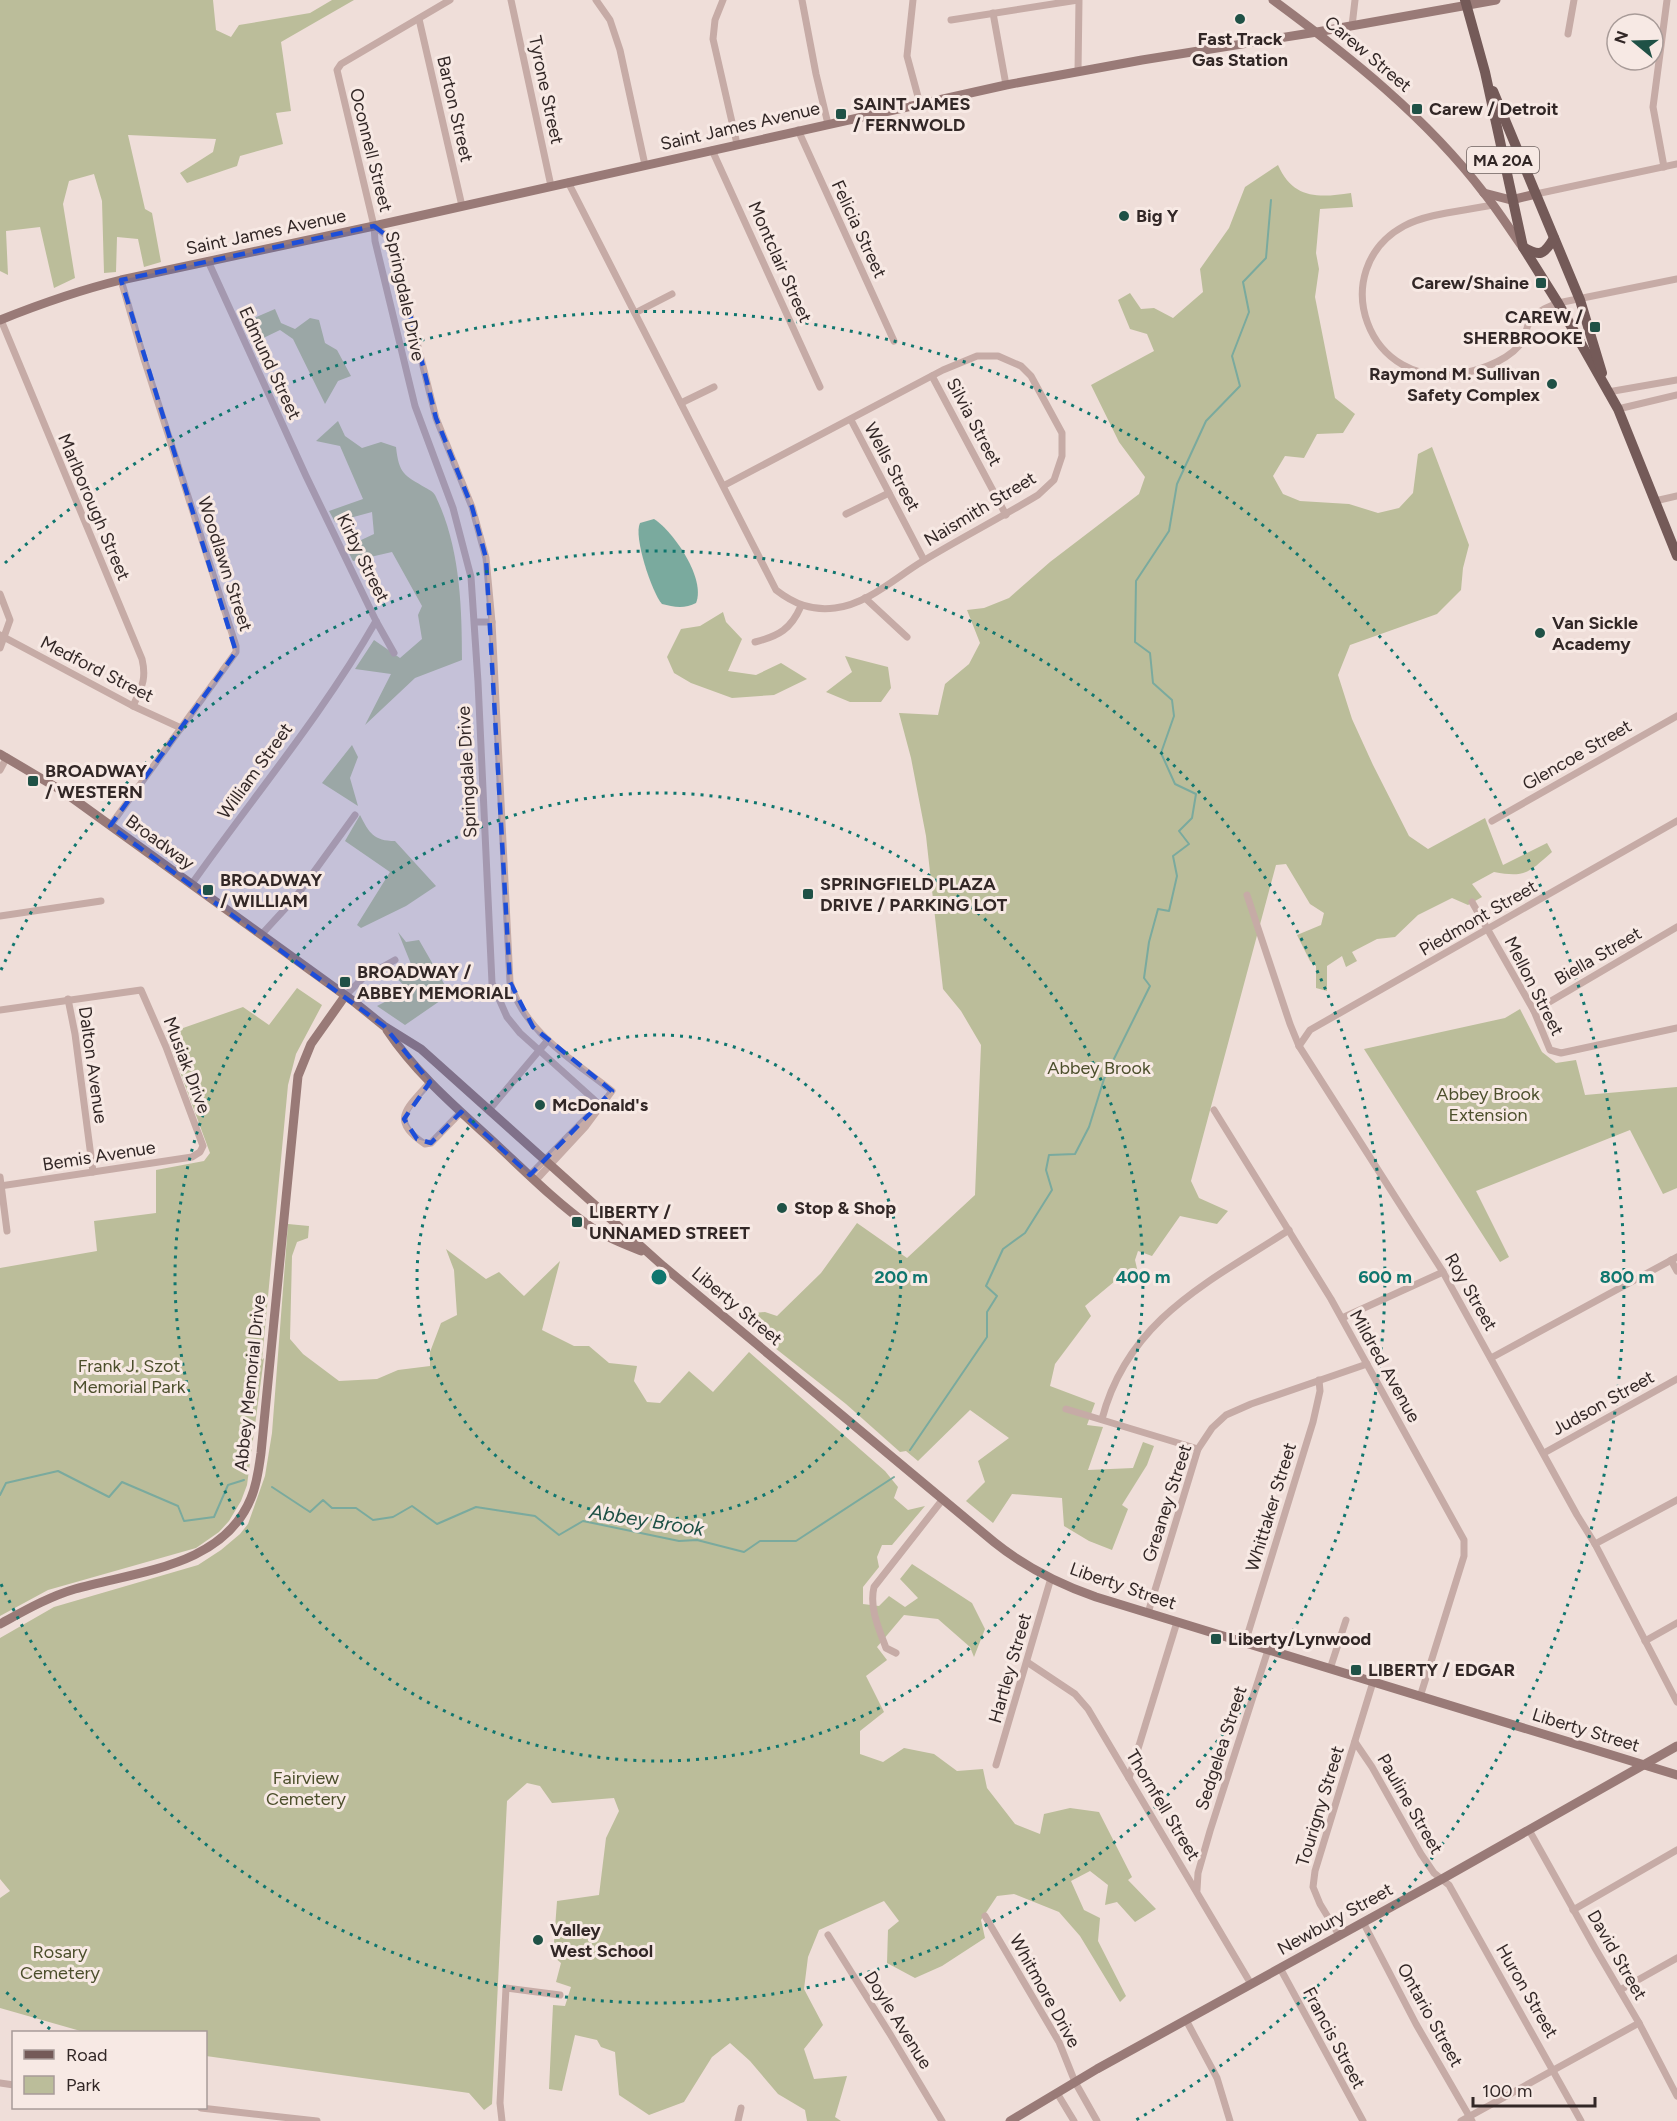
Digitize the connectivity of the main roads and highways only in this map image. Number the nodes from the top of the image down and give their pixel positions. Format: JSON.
{"nodes":[{"id":1,"x":1273,"y":0,"type":"edge"},
{"id":2,"x":1496,"y":0,"type":"edge"},
{"id":3,"x":1465,"y":2,"type":"edge"},
{"id":4,"x":1317,"y":32,"type":"junction"},
{"id":5,"x":1485,"y":72,"type":"junction"},
{"id":6,"x":1484,"y":193,"type":"junction"},
{"id":7,"x":1536,"y":194,"type":"junction"},
{"id":8,"x":1511,"y":200,"type":"junction"},
{"id":9,"x":1554,"y":238,"type":"junction"},
{"id":10,"x":1522,"y":247,"type":"junction"},
{"id":11,"x":0,"y":320,"type":"edge"},
{"id":12,"x":1608,"y":392,"type":"junction"},
{"id":13,"x":1677,"y":556,"type":"edge"},
{"id":14,"x":3,"y":755,"type":"edge"},
{"id":15,"x":345,"y":996,"type":"junction"},
{"id":16,"x":384,"y":1026,"type":"junction"},
{"id":17,"x":410,"y":1042,"type":"joint"},
{"id":18,"x":415,"y":1067,"type":"joint"},
{"id":19,"x":650,"y":1254,"type":"junction"},
{"id":20,"x":0,"y":1624,"type":"edge"},
{"id":21,"x":1677,"y":1746,"type":"edge"},
{"id":22,"x":1643,"y":1765,"type":"junction"},
{"id":23,"x":1677,"y":1775,"type":"edge"},
{"id":24,"x":1010,"y":2121,"type":"edge"}],
"edges":[{"from":1,"to":4,"type":"main road","name":"Carew Street"},
{"from":2,"to":3,"type":"main road","name":"Saint James Avenue"},
{"from":3,"to":4,"type":"main road","name":"Saint James Avenue"},
{"from":3,"to":5,"type":"main road","number":"MA 20A"},
{"from":4,"to":6,"type":"main road","name":"Carew Street"},
{"from":4,"to":11,"type":"main road","name":"Saint James Avenue"},
{"from":5,"to":7,"type":"main road","number":"MA 20A"},
{"from":5,"to":8,"type":"main road","number":"MA 20A"},
{"from":6,"to":8,"type":"main road"},
{"from":6,"to":10,"type":"main road","name":"Carew Street"},
{"from":7,"to":8,"type":"main road"},
{"from":7,"to":9,"type":"main road","name":"Carew Street","number":"MA 20A"},
{"from":8,"to":10,"type":"main road","number":"MA 20A"},
{"from":9,"to":10,"type":"main road"},
{"from":9,"to":12,"type":"main road","name":"Carew Street","number":"MA 20A"},
{"from":10,"to":12,"type":"main road","name":"Carew Street","number":"MA 20A"},
{"from":12,"to":13,"type":"main road","name":"Carew Street","number":"MA 20A"},
{"from":14,"to":15,"type":"main road","name":"Broadway"},
{"from":15,"to":16,"type":"main road","name":"Broadway"},
{"from":15,"to":20,"type":"main road","name":"Abbey Memorial Drive"},
{"from":16,"to":17,"type":"main road","name":"Broadway"},
{"from":16,"to":18,"type":"main road","name":"Broadway"},
{"from":17,"to":19,"type":"main road","name":"Liberty Street"},
{"from":18,"to":19,"type":"main road","name":"Liberty Street"},
{"from":19,"to":22,"type":"main road","name":"Liberty Street"},
{"from":21,"to":22,"type":"main road","name":"Newbury Street"},
{"from":22,"to":23,"type":"main road","name":"Liberty Street"},
{"from":22,"to":24,"type":"main road","name":"Newbury Street"}]}
